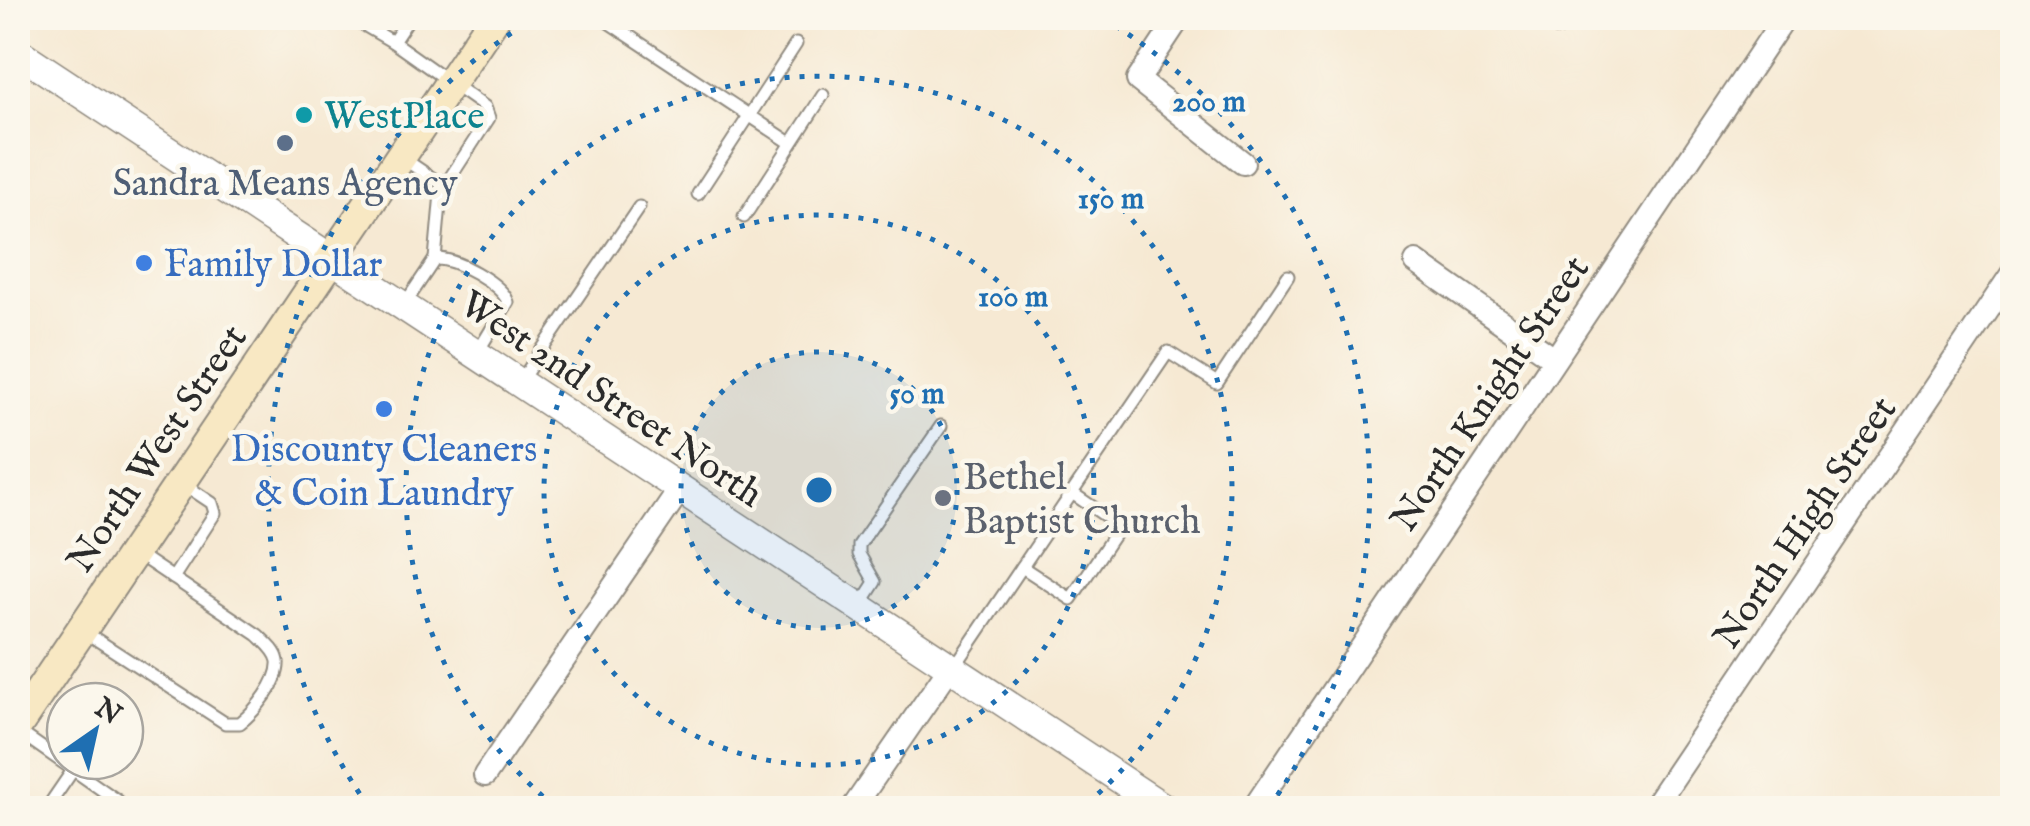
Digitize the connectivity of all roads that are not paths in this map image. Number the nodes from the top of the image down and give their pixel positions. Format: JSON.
{"nodes":[{"id":1,"x":352,"y":18,"type":"edge"},
{"id":2,"x":410,"y":18,"type":"edge"},
{"id":3,"x":494,"y":18,"type":"edge"},
{"id":4,"x":602,"y":18,"type":"edge"},
{"id":5,"x":631,"y":18,"type":"edge"},
{"id":6,"x":1180,"y":18,"type":"edge"},
{"id":7,"x":1784,"y":18,"type":"edge"},
{"id":8,"x":622,"y":31,"type":"junction"},
{"id":9,"x":393,"y":42,"type":"junction"},
{"id":10,"x":796,"y":44,"type":"dead end"},
{"id":11,"x":18,"y":52,"type":"edge"},
{"id":12,"x":451,"y":84,"type":"junction"},
{"id":13,"x":823,"y":94,"type":"dead end"},
{"id":14,"x":749,"y":116,"type":"junction"},
{"id":15,"x":791,"y":143,"type":"junction"},
{"id":16,"x":401,"y":157,"type":"junction"},
{"id":17,"x":1243,"y":163,"type":"dead end"},
{"id":18,"x":442,"y":182,"type":"junction"},
{"id":19,"x":698,"y":194,"type":"dead end"},
{"id":20,"x":639,"y":207,"type":"dead end"},
{"id":21,"x":744,"y":217,"type":"dead end"},
{"id":22,"x":333,"y":258,"type":"junction"},
{"id":23,"x":436,"y":259,"type":"junction"},
{"id":24,"x":1416,"y":262,"type":"dead end"},
{"id":25,"x":2012,"y":274,"type":"edge"},
{"id":26,"x":1288,"y":276,"type":"dead end"},
{"id":27,"x":404,"y":305,"type":"junction"},
{"id":28,"x":477,"y":353,"type":"junction"},
{"id":29,"x":1554,"y":359,"type":"junction"},
{"id":30,"x":520,"y":382,"type":"junction"},
{"id":31,"x":941,"y":426,"type":"dead end"},
{"id":32,"x":182,"y":483,"type":"junction"},
{"id":33,"x":681,"y":488,"type":"junction"},
{"id":34,"x":1072,"y":493,"type":"junction"},
{"id":35,"x":135,"y":552,"type":"junction"},
{"id":36,"x":1022,"y":567,"type":"junction"},
{"id":37,"x":173,"y":578,"type":"junction"},
{"id":38,"x":859,"y":607,"type":"junction"},
{"id":39,"x":82,"y":630,"type":"junction"},
{"id":40,"x":951,"y":668,"type":"junction"},
{"id":41,"x":18,"y":728,"type":"edge"},
{"id":42,"x":45,"y":749,"type":"edge"},
{"id":43,"x":485,"y":775,"type":"dead end"},
{"id":44,"x":65,"y":781,"type":"edge"},
{"id":45,"x":89,"y":781,"type":"edge"},
{"id":46,"x":118,"y":801,"type":"dead end"},
{"id":47,"x":1150,"y":805,"type":"edge"},
{"id":48,"x":47,"y":808,"type":"edge"},
{"id":49,"x":853,"y":808,"type":"edge"},
{"id":50,"x":1254,"y":808,"type":"edge"},
{"id":51,"x":1653,"y":808,"type":"edge"}],
"edges":[{"from":1,"to":9,"type":"lane"},
{"from":2,"to":9,"type":"lane"},
{"from":3,"to":12,"type":"main road","name":"North West Street"},
{"from":4,"to":8,"type":"lane"},
{"from":5,"to":8,"type":"lane"},
{"from":6,"to":17,"type":"street"},
{"from":7,"to":29,"type":"street","name":"North Knight Street"},
{"from":8,"to":14,"type":"lane"},
{"from":9,"to":12,"type":"lane"},
{"from":10,"to":14,"type":"lane"},
{"from":11,"to":22,"type":"street","name":"West 2nd Street North"},
{"from":12,"to":16,"type":"main road","name":"North West Street"},
{"from":12,"to":18,"type":"lane"},
{"from":13,"to":15,"type":"lane"},
{"from":14,"to":15,"type":"lane"},
{"from":14,"to":19,"type":"lane"},
{"from":15,"to":21,"type":"lane"},
{"from":16,"to":18,"type":"lane"},
{"from":16,"to":22,"type":"main road","name":"North West Street"},
{"from":18,"to":23,"type":"lane"},
{"from":20,"to":30,"type":"lane"},
{"from":22,"to":27,"type":"street","name":"West 2nd Street North"},
{"from":22,"to":32,"type":"main road","name":"North West Street"},
{"from":23,"to":27,"type":"lane"},
{"from":23,"to":28,"type":"lane"},
{"from":24,"to":29,"type":"street"},
{"from":25,"to":51,"type":"street","name":"North High Street"},
{"from":26,"to":34,"type":"lane"},
{"from":27,"to":28,"type":"street","name":"West 2nd Street North"},
{"from":28,"to":30,"type":"street","name":"West 2nd Street North"},
{"from":29,"to":50,"type":"street","name":"North Knight Street"},
{"from":30,"to":33,"type":"street","name":"West 2nd Street North"},
{"from":31,"to":38,"type":"lane"},
{"from":32,"to":35,"type":"main road","name":"North West Street"},
{"from":32,"to":37,"type":"lane"},
{"from":33,"to":38,"type":"street","name":"West 2nd Street North"},
{"from":33,"to":43,"type":"street"},
{"from":34,"to":36,"type":"lane"},
{"from":34,"to":36,"type":"lane"},
{"from":35,"to":37,"type":"lane"},
{"from":35,"to":39,"type":"main road","name":"North West Street"},
{"from":36,"to":40,"type":"lane"},
{"from":37,"to":39,"type":"lane"},
{"from":38,"to":40,"type":"street","name":"West 2nd Street North"},
{"from":39,"to":41,"type":"main road","name":"North West Street"},
{"from":40,"to":47,"type":"street","name":"West 2nd Street North"},
{"from":40,"to":49,"type":"street"},
{"from":41,"to":42,"type":"lane"},
{"from":44,"to":48,"type":"lane"},
{"from":45,"to":46,"type":"lane"}]}
